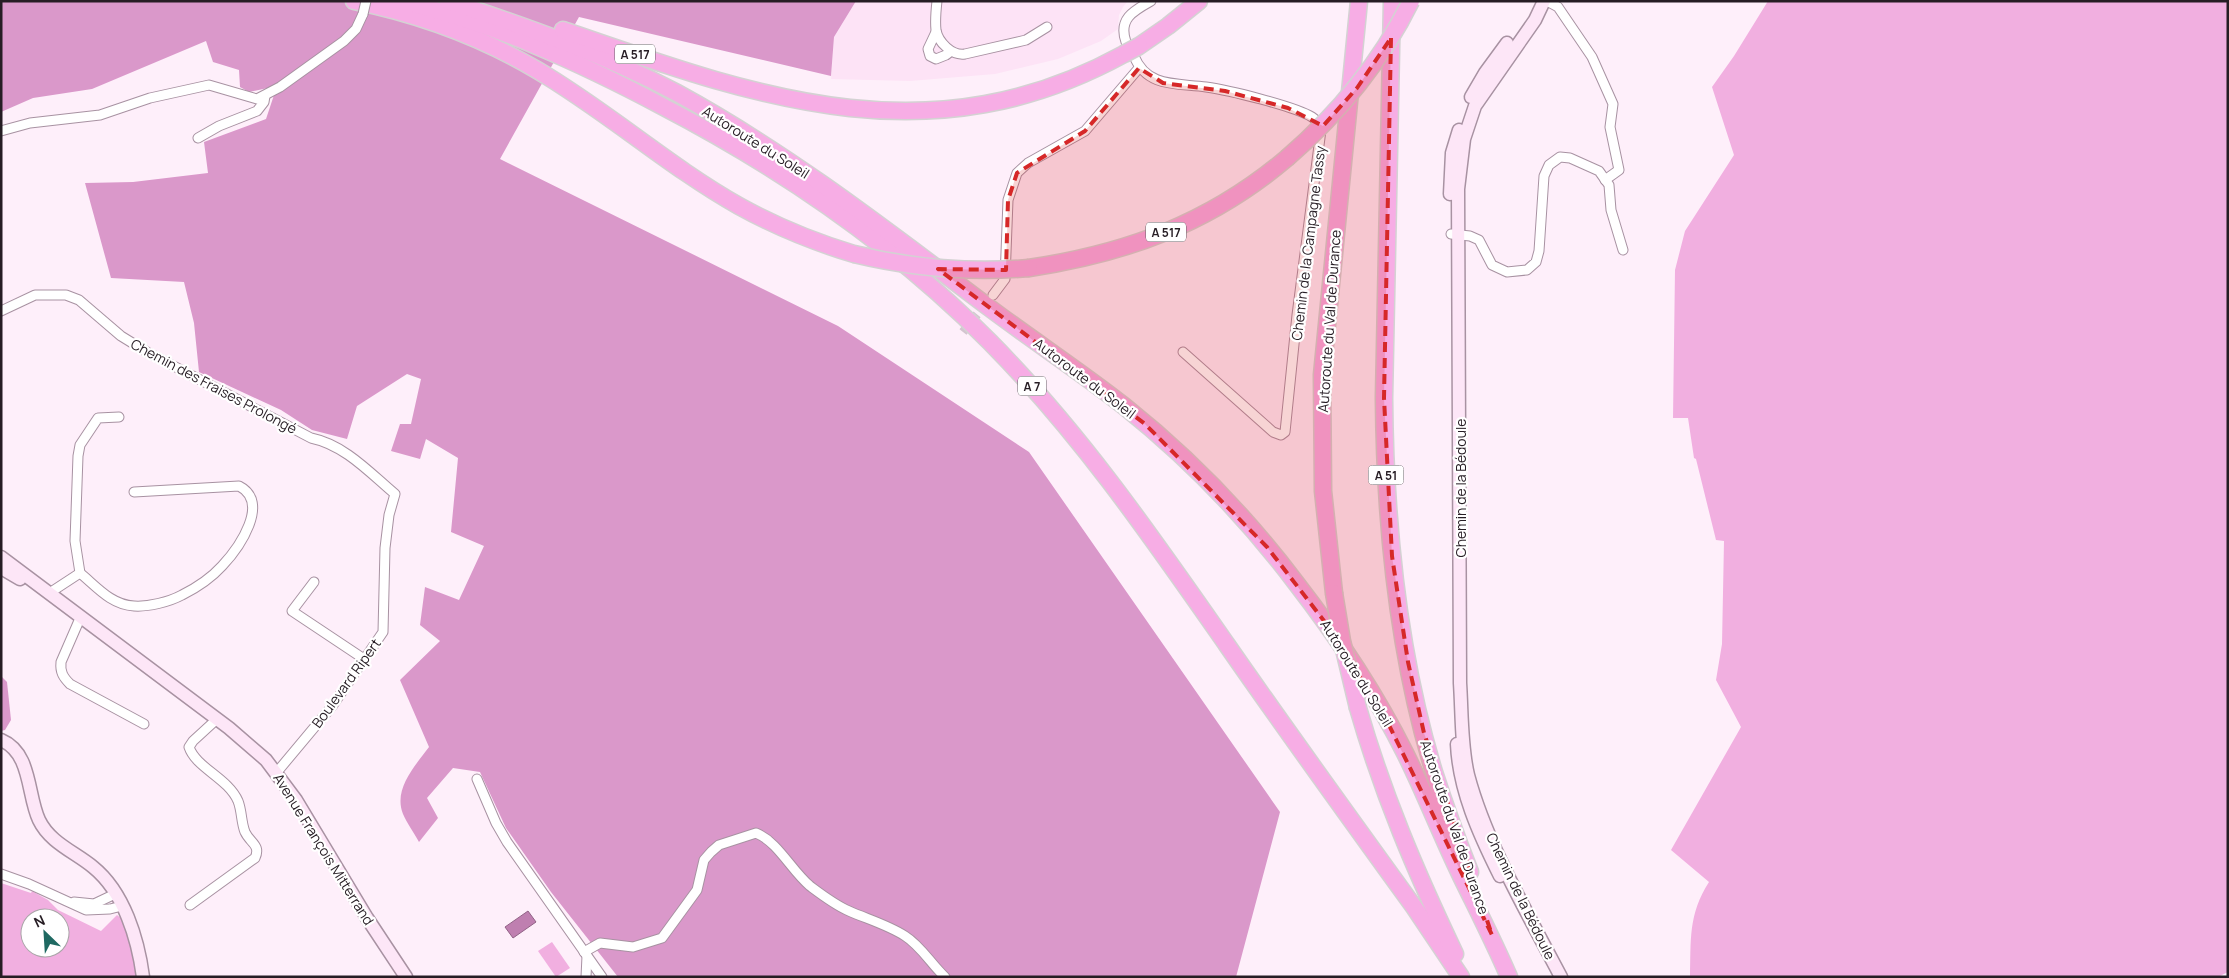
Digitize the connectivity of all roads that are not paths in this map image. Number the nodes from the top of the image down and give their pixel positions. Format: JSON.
{"nodes":[{"id":1,"x":366,"y":1,"type":"edge"},
{"id":2,"x":402,"y":1,"type":"edge"},
{"id":3,"x":448,"y":1,"type":"edge"},
{"id":4,"x":470,"y":1,"type":"edge"},
{"id":5,"x":937,"y":1,"type":"edge"},
{"id":6,"x":1151,"y":1,"type":"edge"},
{"id":7,"x":1199,"y":1,"type":"edge"},
{"id":8,"x":1359,"y":1,"type":"edge"},
{"id":9,"x":1392,"y":1,"type":"edge"},
{"id":10,"x":1411,"y":1,"type":"edge"},
{"id":11,"x":1534,"y":1,"type":"edge"},
{"id":12,"x":1545,"y":1,"type":"edge"},
{"id":13,"x":358,"y":7,"type":"edge"},
{"id":14,"x":1047,"y":28,"type":"dead end"},
{"id":15,"x":936,"y":32,"type":"junction"},
{"id":16,"x":1131,"y":50,"type":"junction"},
{"id":17,"x":950,"y":52,"type":"junction"},
{"id":18,"x":1139,"y":68,"type":"junction"},
{"id":19,"x":266,"y":96,"type":"junction"},
{"id":20,"x":1,"y":131,"type":"edge"},
{"id":21,"x":198,"y":138,"type":"dead end"},
{"id":22,"x":1606,"y":180,"type":"junction"},
{"id":23,"x":1454,"y":234,"type":"junction"},
{"id":24,"x":1623,"y":250,"type":"dead end"},
{"id":25,"x":992,"y":295,"type":"tunnel mouth"},
{"id":26,"x":1,"y":311,"type":"edge"},
{"id":27,"x":1183,"y":352,"type":"dead end"},
{"id":28,"x":118,"y":417,"type":"dead end"},
{"id":29,"x":134,"y":492,"type":"dead end"},
{"id":30,"x":395,"y":494,"type":"joint"},
{"id":31,"x":1,"y":557,"type":"edge"},
{"id":32,"x":1,"y":568,"type":"edge"},
{"id":33,"x":80,"y":573,"type":"junction"},
{"id":34,"x":314,"y":582,"type":"dead end"},
{"id":35,"x":51,"y":592,"type":"junction"},
{"id":36,"x":79,"y":619,"type":"junction"},
{"id":37,"x":364,"y":659,"type":"junction"},
{"id":38,"x":217,"y":719,"type":"junction"},
{"id":39,"x":144,"y":724,"type":"dead end"},
{"id":40,"x":1,"y":740,"type":"edge"},
{"id":41,"x":277,"y":772,"type":"junction"},
{"id":42,"x":477,"y":779,"type":"dead end"},
{"id":43,"x":1,"y":874,"type":"edge"},
{"id":44,"x":115,"y":894,"type":"junction"},
{"id":45,"x":64,"y":900,"type":"junction"},
{"id":46,"x":190,"y":904,"type":"dead end"},
{"id":47,"x":122,"y":906,"type":"junction"},
{"id":48,"x":1492,"y":935,"type":"junction"},
{"id":49,"x":586,"y":954,"type":"junction"},
{"id":50,"x":143,"y":977,"type":"edge"},
{"id":51,"x":406,"y":977,"type":"edge"},
{"id":52,"x":586,"y":977,"type":"edge"},
{"id":53,"x":602,"y":977,"type":"edge"},
{"id":54,"x":945,"y":977,"type":"edge"},
{"id":55,"x":1461,"y":977,"type":"edge"},
{"id":56,"x":1466,"y":977,"type":"edge"},
{"id":57,"x":1509,"y":977,"type":"edge"},
{"id":58,"x":1552,"y":977,"type":"edge"},
{"id":59,"x":1560,"y":977,"type":"edge"}],
"edges":[{"from":1,"to":13,"type":"street","bridge":true},
{"from":2,"to":55,"type":"highway","name":"Autoroute du Soleil","number":"A 7"},
{"from":3,"to":48,"type":"highway","name":"Autoroute du Soleil"},
{"from":4,"to":16,"type":"highway","number":"A 517"},
{"from":5,"to":15,"type":"street"},
{"from":6,"to":16,"type":"street"},
{"from":7,"to":16,"type":"highway","number":"A 517"},
{"from":8,"to":56,"type":"highway","name":"Autoroute du Val de Durance","bridge":true},
{"from":9,"to":48,"type":"highway","name":"Autoroute du Val de Durance","number":"A 51"},
{"from":10,"to":13,"type":"highway","number":"A 517","bridge":true},
{"from":11,"to":23,"type":"street","name":"Chemin de la Bédoule"},
{"from":12,"to":22,"type":"street"},
{"from":12,"to":23,"type":"street","name":"Chemin de la Bédoule"},
{"from":13,"to":19,"type":"street"},
{"from":14,"to":17,"type":"street"},
{"from":15,"to":17,"type":"street"},
{"from":15,"to":17,"type":"street"},
{"from":16,"to":18,"type":"street"},
{"from":18,"to":25,"type":"street"},
{"from":18,"to":27,"type":"street","name":"Chemin de la Campagne Tassy"},
{"from":19,"to":20,"type":"street"},
{"from":19,"to":21,"type":"street"},
{"from":22,"to":23,"type":"street"},
{"from":22,"to":24,"type":"street"},
{"from":23,"to":58,"type":"street","name":"Chemin de la Bédoule"},
{"from":23,"to":59,"type":"street","name":"Chemin de la Bédoule"},
{"from":26,"to":30,"type":"street","name":"Chemin des Fraises Prolongé"},
{"from":28,"to":33,"type":"street"},
{"from":29,"to":33,"type":"street"},
{"from":30,"to":37,"type":"street","name":"Boulevard Ripert"},
{"from":31,"to":35,"type":"street","name":"Avenue François Mitterrand"},
{"from":32,"to":36,"type":"street","name":"Avenue François Mitterrand"},
{"from":33,"to":35,"type":"street"},
{"from":34,"to":37,"type":"street"},
{"from":35,"to":36,"type":"street","name":"Avenue François Mitterrand"},
{"from":36,"to":38,"type":"street","name":"Avenue François Mitterrand"},
{"from":36,"to":39,"type":"street"},
{"from":37,"to":41,"type":"street","name":"Boulevard Ripert"},
{"from":38,"to":41,"type":"street","name":"Avenue François Mitterrand"},
{"from":38,"to":46,"type":"street"},
{"from":40,"to":44,"type":"street"},
{"from":41,"to":51,"type":"street","name":"Avenue François Mitterrand"},
{"from":42,"to":49,"type":"street"},
{"from":43,"to":45,"type":"street"},
{"from":44,"to":45,"type":"street"},
{"from":44,"to":47,"type":"street"},
{"from":45,"to":47,"type":"street"},
{"from":47,"to":50,"type":"street"},
{"from":48,"to":57,"type":"highway","name":"Autoroute du Soleil"},
{"from":49,"to":52,"type":"street"},
{"from":49,"to":53,"type":"street"},
{"from":49,"to":54,"type":"street"}]}
